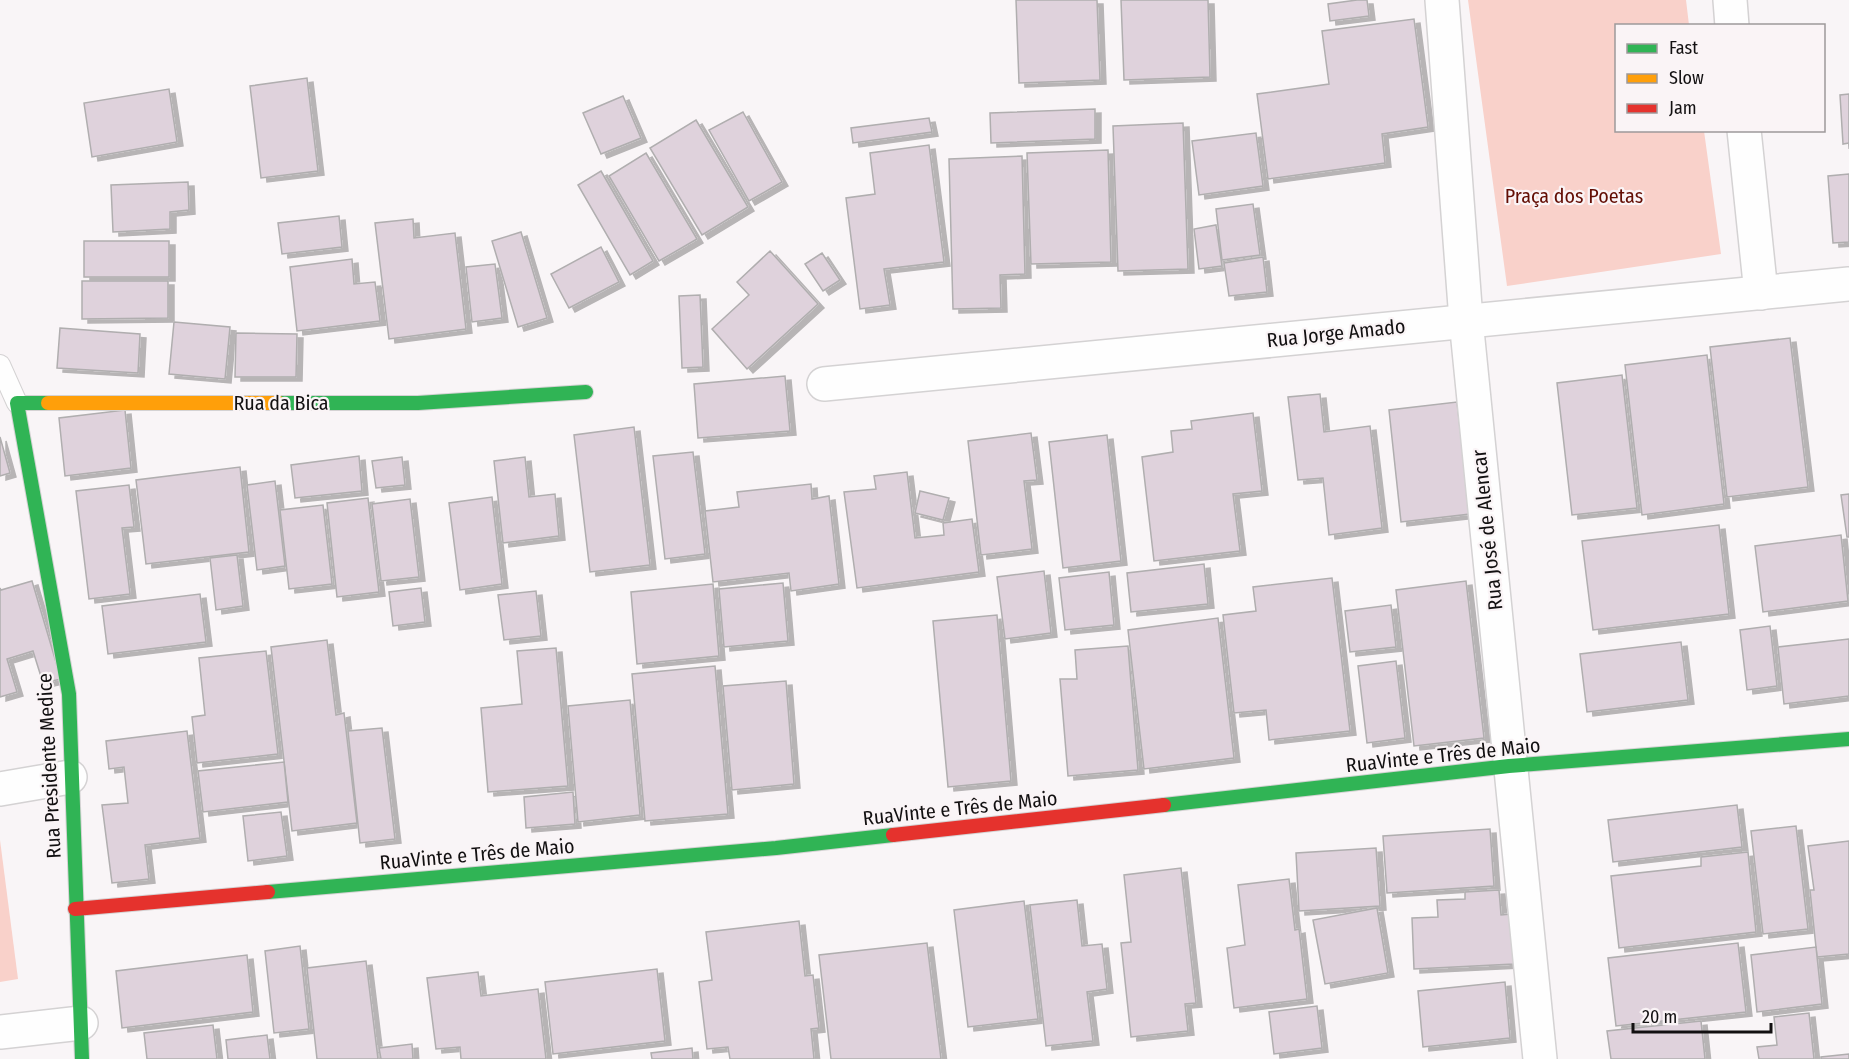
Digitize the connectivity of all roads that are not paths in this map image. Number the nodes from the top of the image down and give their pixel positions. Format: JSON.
{"nodes":[{"id":1,"x":1442,"y":0,"type":"edge"},
{"id":2,"x":1730,"y":0,"type":"edge"},
{"id":3,"x":1732,"y":24,"type":"edge"},
{"id":4,"x":1744,"y":132,"type":"edge"},
{"id":5,"x":1849,"y":284,"type":"edge"},
{"id":6,"x":1761,"y":293,"type":"junction"},
{"id":7,"x":1466,"y":320,"type":"junction"},
{"id":8,"x":0,"y":365,"type":"edge"},
{"id":9,"x":824,"y":384,"type":"dead end"},
{"id":10,"x":586,"y":392,"type":"dead end"},
{"id":11,"x":17,"y":403,"type":"junction"},
{"id":12,"x":1849,"y":739,"type":"edge"},
{"id":13,"x":1509,"y":766,"type":"junction"},
{"id":14,"x":69,"y":777,"type":"junction"},
{"id":15,"x":0,"y":789,"type":"edge"},
{"id":16,"x":75,"y":909,"type":"junction"},
{"id":17,"x":81,"y":1023,"type":"junction"},
{"id":18,"x":0,"y":1032,"type":"edge"},
{"id":19,"x":82,"y":1059,"type":"edge"},
{"id":20,"x":1540,"y":1059,"type":"edge"}],
"edges":[{"from":1,"to":7,"type":"street","name":"Rua José de Alencar"},
{"from":2,"to":3,"type":"street"},
{"from":4,"to":6,"type":"street"},
{"from":5,"to":6,"type":"street","name":"Rua Jorge Amado"},
{"from":6,"to":7,"type":"street","name":"Rua Jorge Amado"},
{"from":7,"to":9,"type":"street","name":"Rua Jorge Amado"},
{"from":7,"to":13,"type":"street","name":"Rua José de Alencar"},
{"from":8,"to":11,"type":"lane"},
{"from":10,"to":11,"type":"street","name":"Rua da Bica"},
{"from":11,"to":14,"type":"street","name":"Rua Presidente Medice"},
{"from":12,"to":13,"type":"street","name":"RuaVinte e Três de Maio"},
{"from":13,"to":16,"type":"street","name":"RuaVinte e Três de Maio"},
{"from":13,"to":20,"type":"street","name":"Rua José de Alencar"},
{"from":14,"to":15,"type":"street"},
{"from":14,"to":16,"type":"street","name":"Rua Presidente Medice"},
{"from":16,"to":17,"type":"street","name":"Rua Presidente Medice"},
{"from":17,"to":18,"type":"street"},
{"from":17,"to":19,"type":"street","name":"Rua Presidente Medice"}]}
